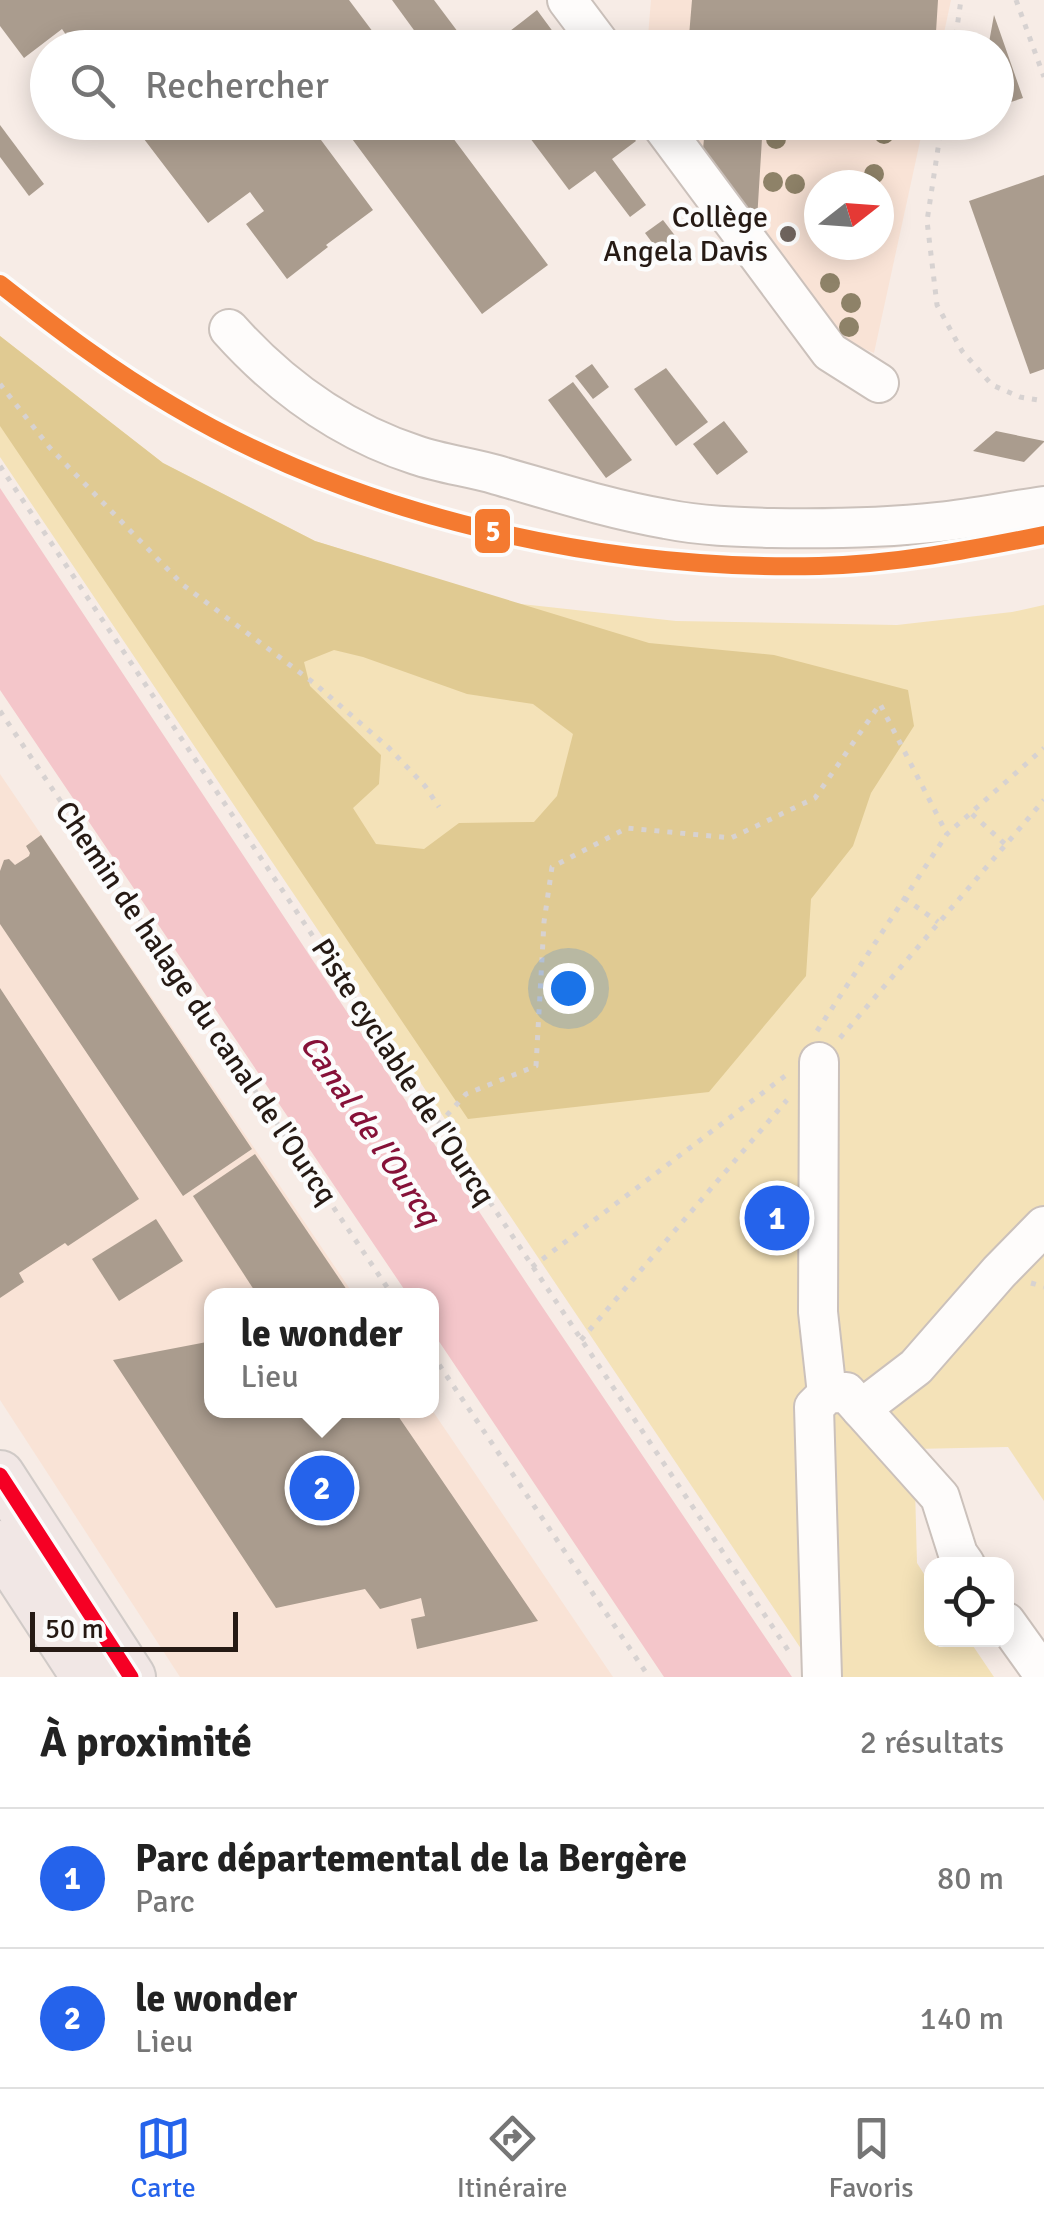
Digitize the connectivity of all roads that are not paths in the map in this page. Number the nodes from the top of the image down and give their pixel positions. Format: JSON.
{"nodes":[{"id":1,"x":567,"y":0,"type":"edge"},
{"id":2,"x":590,"y":30,"type":"edge"},
{"id":3,"x":672,"y":140,"type":"edge"},
{"id":4,"x":229,"y":330,"type":"dead end"},
{"id":5,"x":879,"y":383,"type":"dead end"},
{"id":6,"x":1044,"y":506,"type":"edge"},
{"id":7,"x":809,"y":1055,"type":"road end"},
{"id":8,"x":1044,"y":1226,"type":"edge"},
{"id":9,"x":844,"y":1402,"type":"junction"},
{"id":10,"x":0,"y":1475,"type":"edge"},
{"id":11,"x":0,"y":1544,"type":"edge"},
{"id":12,"x":960,"y":1557,"type":"edge"},
{"id":13,"x":1014,"y":1633,"type":"edge"},
{"id":14,"x":809,"y":1669,"type":"edge"},
{"id":15,"x":1044,"y":1675,"type":"edge"},
{"id":16,"x":86,"y":1677,"type":"edge"},
{"id":17,"x":131,"y":1677,"type":"edge"}],
"edges":[{"from":1,"to":2,"type":"street"},
{"from":3,"to":5,"type":"street"},
{"from":4,"to":6,"type":"street"},
{"from":7,"to":9,"type":"street"},
{"from":8,"to":9,"type":"street"},
{"from":9,"to":12,"type":"street"},
{"from":9,"to":14,"type":"street"},
{"from":10,"to":17,"type":"main road"},
{"from":11,"to":16,"type":"main road"},
{"from":13,"to":15,"type":"street"}]}
